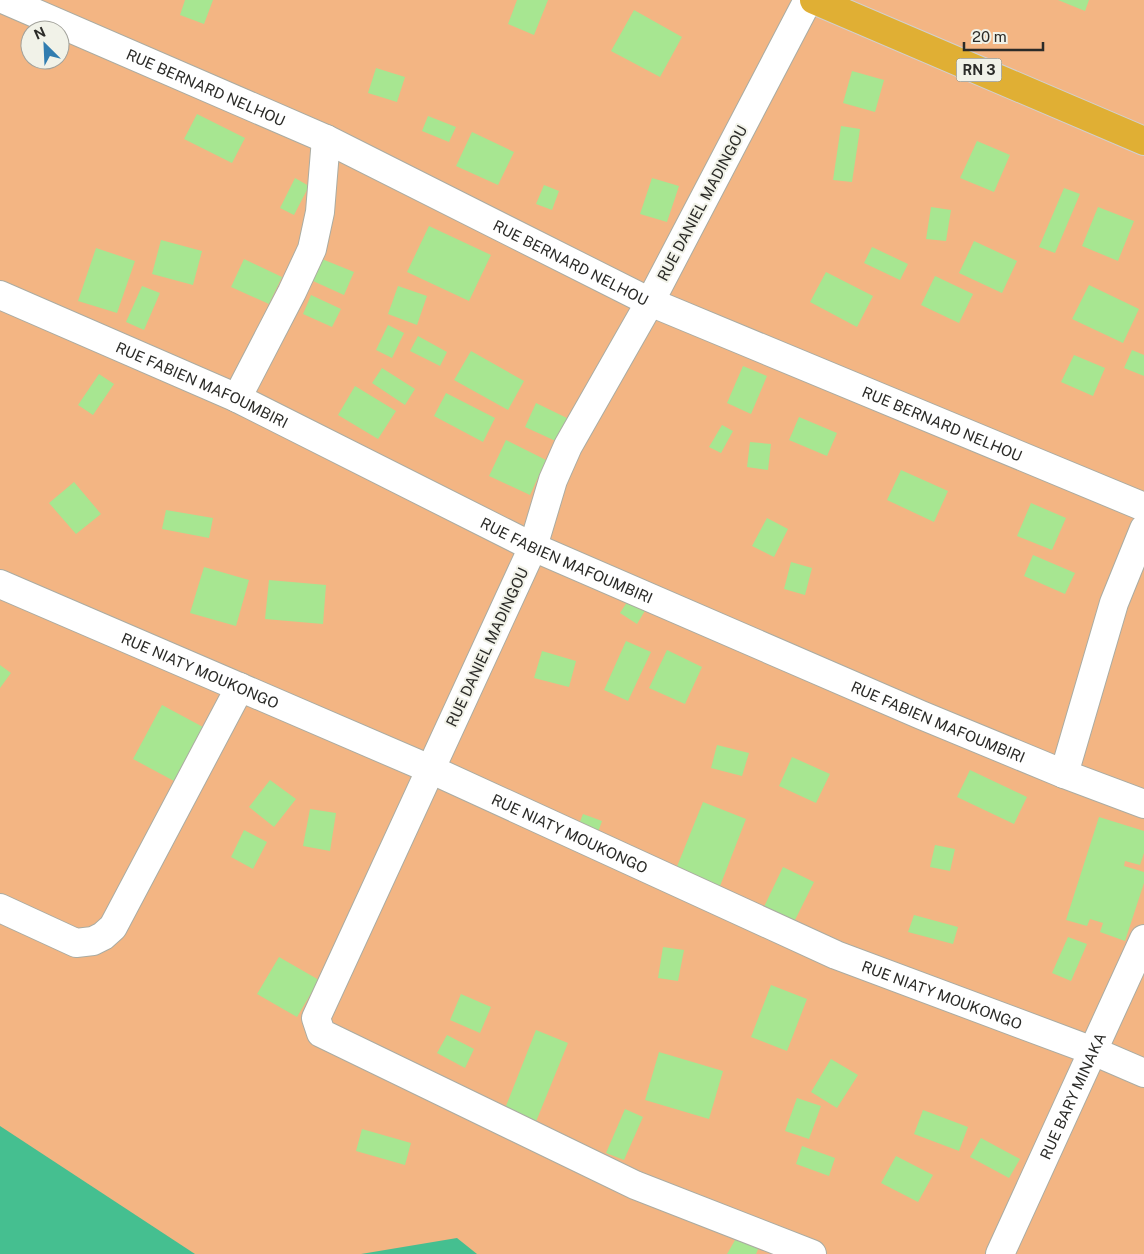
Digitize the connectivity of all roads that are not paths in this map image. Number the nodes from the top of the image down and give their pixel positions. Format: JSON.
{"nodes":[{"id":1,"x":5,"y":0,"type":"edge"},
{"id":2,"x":808,"y":0,"type":"edge"},
{"id":3,"x":814,"y":0,"type":"edge"},
{"id":4,"x":326,"y":139,"type":"junction"},
{"id":5,"x":1144,"y":141,"type":"edge"},
{"id":6,"x":0,"y":295,"type":"edge"},
{"id":7,"x":650,"y":302,"type":"junction"},
{"id":8,"x":237,"y":398,"type":"junction"},
{"id":9,"x":1144,"y":507,"type":"edge"},
{"id":10,"x":1144,"y":529,"type":"edge"},
{"id":11,"x":533,"y":547,"type":"junction"},
{"id":12,"x":0,"y":584,"type":"edge"},
{"id":13,"x":240,"y":687,"type":"junction"},
{"id":14,"x":430,"y":769,"type":"junction"},
{"id":15,"x":1064,"y":774,"type":"junction"},
{"id":16,"x":1144,"y":804,"type":"edge"},
{"id":17,"x":0,"y":908,"type":"edge"},
{"id":18,"x":1144,"y":939,"type":"edge"},
{"id":19,"x":1093,"y":1050,"type":"junction"},
{"id":20,"x":1144,"y":1073,"type":"edge"},
{"id":21,"x":812,"y":1254,"type":"edge"},
{"id":22,"x":1000,"y":1254,"type":"edge"}],
"edges":[{"from":1,"to":4,"type":"street","name":"RUE BERNARD NELHOU"},
{"from":2,"to":7,"type":"street","name":"RUE DANIEL MADINGOU"},
{"from":3,"to":5,"type":"highway","number":"RN 3"},
{"from":4,"to":7,"type":"street","name":"RUE BERNARD NELHOU"},
{"from":4,"to":8,"type":"street"},
{"from":6,"to":8,"type":"street","name":"RUE FABIEN MAFOUMBIRI"},
{"from":7,"to":9,"type":"street","name":"RUE BERNARD NELHOU"},
{"from":7,"to":11,"type":"street","name":"RUE DANIEL MADINGOU"},
{"from":8,"to":11,"type":"street","name":"RUE FABIEN MAFOUMBIRI"},
{"from":10,"to":15,"type":"street"},
{"from":11,"to":14,"type":"street","name":"RUE DANIEL MADINGOU"},
{"from":11,"to":15,"type":"street","name":"RUE FABIEN MAFOUMBIRI"},
{"from":12,"to":13,"type":"street","name":"RUE NIATY MOUKONGO"},
{"from":13,"to":14,"type":"street","name":"RUE NIATY MOUKONGO"},
{"from":13,"to":17,"type":"street"},
{"from":14,"to":19,"type":"street","name":"RUE NIATY MOUKONGO"},
{"from":14,"to":21,"type":"street","name":"RUE DANIEL MADINGOU"},
{"from":15,"to":16,"type":"street","name":"RUE FABIEN MAFOUMBIRI"},
{"from":18,"to":19,"type":"street","name":"RUE BARY MINAKA"},
{"from":19,"to":20,"type":"street","name":"RUE NIATY MOUKONGO"},
{"from":19,"to":22,"type":"street","name":"RUE BARY MINAKA"}]}
